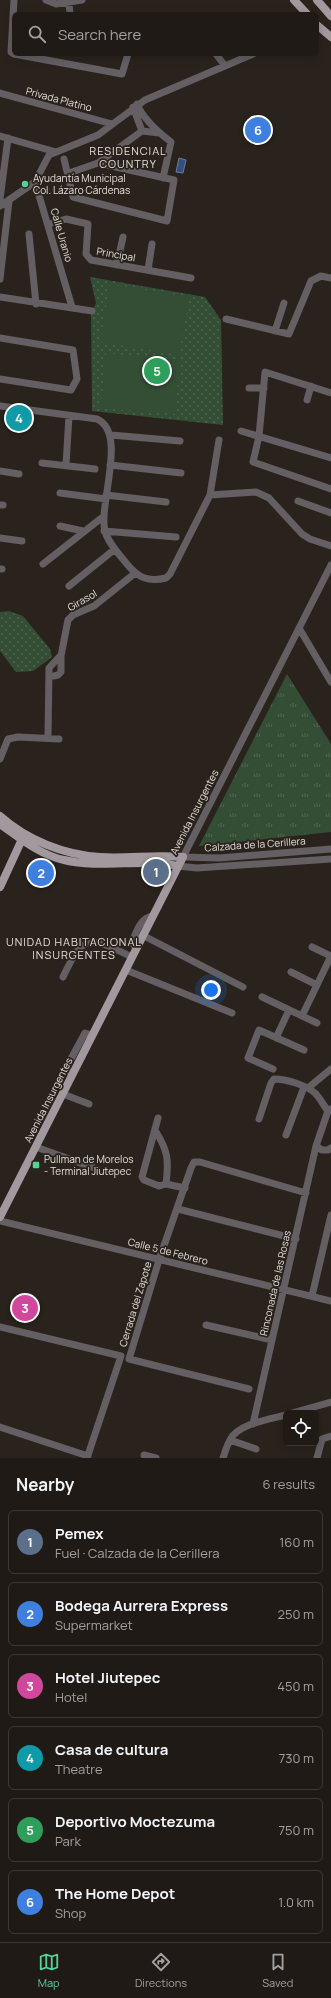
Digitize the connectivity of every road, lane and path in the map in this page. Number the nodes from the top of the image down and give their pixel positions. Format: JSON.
{"nodes":[{"id":1,"x":14,"y":0,"type":"edge"},
{"id":2,"x":46,"y":0,"type":"edge"},
{"id":3,"x":82,"y":0,"type":"edge"},
{"id":4,"x":294,"y":0,"type":"edge"},
{"id":5,"x":318,"y":0,"type":"edge"},
{"id":6,"x":69,"y":3,"type":"junction"},
{"id":7,"x":13,"y":12,"type":"edge"},
{"id":8,"x":70,"y":12,"type":"edge"},
{"id":9,"x":304,"y":12,"type":"edge"},
{"id":10,"x":329,"y":13,"type":"edge"},
{"id":11,"x":319,"y":27,"type":"edge"},
{"id":12,"x":12,"y":35,"type":"edge"},
{"id":13,"x":330,"y":37,"type":"edge"},
{"id":14,"x":12,"y":53,"type":"edge"},
{"id":15,"x":25,"y":56,"type":"edge"},
{"id":16,"x":127,"y":56,"type":"edge"},
{"id":17,"x":218,"y":56,"type":"edge"},
{"id":18,"x":249,"y":56,"type":"edge"},
{"id":19,"x":225,"y":66,"type":"junction"},
{"id":20,"x":0,"y":93,"type":"edge"},
{"id":21,"x":135,"y":106,"type":"junction"},
{"id":22,"x":112,"y":124,"type":"junction"},
{"id":23,"x":142,"y":131,"type":"junction"},
{"id":24,"x":159,"y":133,"type":"junction"},
{"id":25,"x":4,"y":137,"type":"edge"},
{"id":26,"x":56,"y":152,"type":"junction"},
{"id":27,"x":64,"y":159,"type":"dead end"},
{"id":28,"x":98,"y":163,"type":"junction"},
{"id":29,"x":69,"y":173,"type":"junction"},
{"id":30,"x":163,"y":178,"type":"junction"},
{"id":31,"x":35,"y":182,"type":"junction"},
{"id":32,"x":0,"y":199,"type":"edge"},
{"id":33,"x":9,"y":201,"type":"junction"},
{"id":34,"x":0,"y":206,"type":"edge"},
{"id":35,"x":49,"y":224,"type":"junction"},
{"id":36,"x":29,"y":234,"type":"dead end"},
{"id":37,"x":123,"y":237,"type":"dead end"},
{"id":38,"x":152,"y":244,"type":"dead end"},
{"id":39,"x":117,"y":265,"type":"junction"},
{"id":40,"x":148,"y":270,"type":"junction"},
{"id":41,"x":191,"y":278,"type":"dead end"},
{"id":42,"x":331,"y":278,"type":"edge"},
{"id":43,"x":0,"y":279,"type":"edge"},
{"id":44,"x":0,"y":297,"type":"edge"},
{"id":45,"x":284,"y":303,"type":"dead end"},
{"id":46,"x":36,"y":304,"type":"junction"},
{"id":47,"x":72,"y":307,"type":"junction"},
{"id":48,"x":92,"y":311,"type":"dead end"},
{"id":49,"x":226,"y":319,"type":"dead end"},
{"id":50,"x":275,"y":330,"type":"junction"},
{"id":51,"x":0,"y":338,"type":"edge"},
{"id":52,"x":0,"y":379,"type":"edge"},
{"id":53,"x":311,"y":386,"type":"junction"},
{"id":54,"x":249,"y":388,"type":"dead end"},
{"id":55,"x":264,"y":388,"type":"junction"},
{"id":56,"x":331,"y":393,"type":"edge"},
{"id":57,"x":307,"y":400,"type":"dead end"},
{"id":58,"x":0,"y":406,"type":"edge"},
{"id":59,"x":69,"y":416,"type":"junction"},
{"id":60,"x":241,"y":431,"type":"dead end"},
{"id":61,"x":111,"y":435,"type":"junction"},
{"id":62,"x":259,"y":436,"type":"junction"},
{"id":63,"x":220,"y":440,"type":"dead end"},
{"id":64,"x":180,"y":441,"type":"dead end"},
{"id":65,"x":331,"y":458,"type":"edge"},
{"id":66,"x":42,"y":463,"type":"dead end"},
{"id":67,"x":66,"y":465,"type":"junction"},
{"id":68,"x":110,"y":465,"type":"junction"},
{"id":69,"x":95,"y":469,"type":"dead end"},
{"id":70,"x":0,"y":471,"type":"edge"},
{"id":71,"x":181,"y":473,"type":"dead end"},
{"id":72,"x":19,"y":474,"type":"dead end"},
{"id":73,"x":331,"y":489,"type":"edge"},
{"id":74,"x":60,"y":493,"type":"dead end"},
{"id":75,"x":210,"y":495,"type":"junction"},
{"id":76,"x":106,"y":497,"type":"junction"},
{"id":77,"x":298,"y":501,"type":"dead end"},
{"id":78,"x":166,"y":502,"type":"dead end"},
{"id":79,"x":331,"y":513,"type":"edge"},
{"id":80,"x":104,"y":516,"type":"junction"},
{"id":81,"x":60,"y":526,"type":"dead end"},
{"id":82,"x":104,"y":530,"type":"junction"},
{"id":83,"x":83,"y":532,"type":"junction"},
{"id":84,"x":176,"y":537,"type":"dead end"},
{"id":85,"x":0,"y":538,"type":"edge"},
{"id":86,"x":22,"y":540,"type":"dead end"},
{"id":87,"x":331,"y":546,"type":"edge"},
{"id":88,"x":115,"y":549,"type":"junction"},
{"id":89,"x":43,"y":564,"type":"dead end"},
{"id":90,"x":331,"y":565,"type":"edge"},
{"id":91,"x":134,"y":574,"type":"junction"},
{"id":92,"x":69,"y":586,"type":"dead end"},
{"id":93,"x":299,"y":628,"type":"junction"},
{"id":94,"x":58,"y":665,"type":"junction"},
{"id":95,"x":51,"y":677,"type":"junction"},
{"id":96,"x":331,"y":682,"type":"edge"},
{"id":97,"x":48,"y":738,"type":"junction"},
{"id":98,"x":59,"y":739,"type":"dead end"},
{"id":99,"x":0,"y":759,"type":"edge"},
{"id":100,"x":1,"y":820,"type":"edge"},
{"id":101,"x":24,"y":836,"type":"junction"},
{"id":102,"x":331,"y":848,"type":"edge"},
{"id":103,"x":183,"y":857,"type":"junction"},
{"id":104,"x":331,"y":859,"type":"edge"},
{"id":105,"x":178,"y":866,"type":"junction"},
{"id":106,"x":0,"y":887,"type":"edge"},
{"id":107,"x":153,"y":916,"type":"junction"},
{"id":108,"x":144,"y":936,"type":"junction"},
{"id":109,"x":312,"y":947,"type":"dead end"},
{"id":110,"x":136,"y":949,"type":"junction"},
{"id":111,"x":331,"y":956,"type":"edge"},
{"id":112,"x":132,"y":957,"type":"junction"},
{"id":113,"x":126,"y":970,"type":"junction"},
{"id":114,"x":291,"y":972,"type":"dead end"},
{"id":115,"x":63,"y":977,"type":"dead end"},
{"id":116,"x":317,"y":985,"type":"junction"},
{"id":117,"x":244,"y":987,"type":"dead end"},
{"id":118,"x":262,"y":997,"type":"dead end"},
{"id":119,"x":289,"y":1010,"type":"junction"},
{"id":120,"x":232,"y":1013,"type":"dead end"},
{"id":121,"x":302,"y":1016,"type":"junction"},
{"id":122,"x":317,"y":1023,"type":"dead end"},
{"id":123,"x":276,"y":1038,"type":"junction"},
{"id":124,"x":304,"y":1050,"type":"dead end"},
{"id":125,"x":273,"y":1069,"type":"dead end"},
{"id":126,"x":331,"y":1069,"type":"edge"},
{"id":127,"x":306,"y":1087,"type":"junction"},
{"id":128,"x":63,"y":1094,"type":"junction"},
{"id":129,"x":89,"y":1104,"type":"dead end"},
{"id":130,"x":329,"y":1110,"type":"edge"},
{"id":131,"x":158,"y":1118,"type":"dead end"},
{"id":132,"x":258,"y":1119,"type":"dead end"},
{"id":133,"x":155,"y":1130,"type":"junction"},
{"id":134,"x":286,"y":1135,"type":"dead end"},
{"id":135,"x":162,"y":1140,"type":"junction"},
{"id":136,"x":151,"y":1143,"type":"junction"},
{"id":137,"x":316,"y":1146,"type":"junction"},
{"id":138,"x":36,"y":1147,"type":"junction"},
{"id":139,"x":331,"y":1148,"type":"edge"},
{"id":140,"x":97,"y":1169,"type":"dead end"},
{"id":141,"x":166,"y":1184,"type":"junction"},
{"id":142,"x":185,"y":1188,"type":"junction"},
{"id":143,"x":306,"y":1193,"type":"junction"},
{"id":144,"x":178,"y":1209,"type":"junction"},
{"id":145,"x":331,"y":1215,"type":"edge"},
{"id":146,"x":0,"y":1217,"type":"edge"},
{"id":147,"x":0,"y":1221,"type":"edge"},
{"id":148,"x":296,"y":1239,"type":"junction"},
{"id":149,"x":324,"y":1246,"type":"junction"},
{"id":150,"x":331,"y":1248,"type":"edge"},
{"id":151,"x":159,"y":1260,"type":"junction"},
{"id":152,"x":284,"y":1289,"type":"junction"},
{"id":153,"x":312,"y":1296,"type":"junction"},
{"id":154,"x":331,"y":1301,"type":"edge"},
{"id":155,"x":206,"y":1325,"type":"dead end"},
{"id":156,"x":0,"y":1327,"type":"edge"},
{"id":157,"x":272,"y":1340,"type":"junction"},
{"id":158,"x":249,"y":1389,"type":"dead end"},
{"id":159,"x":331,"y":1402,"type":"edge"},
{"id":160,"x":303,"y":1410,"type":"edge"},
{"id":161,"x":283,"y":1416,"type":"edge"},
{"id":162,"x":253,"y":1424,"type":"junction"},
{"id":163,"x":0,"y":1427,"type":"edge"},
{"id":164,"x":331,"y":1436,"type":"edge"},
{"id":165,"x":230,"y":1440,"type":"junction"},
{"id":166,"x":256,"y":1449,"type":"dead end"},
{"id":167,"x":144,"y":1456,"type":"dead end"},
{"id":168,"x":88,"y":1457,"type":"edge"},
{"id":169,"x":156,"y":1458,"type":"edge"},
{"id":170,"x":223,"y":1458,"type":"edge"},
{"id":171,"x":317,"y":1458,"type":"edge"}],
"edges":[{"from":1,"to":7,"type":"street"},
{"from":2,"to":6,"type":"street"},
{"from":3,"to":6,"type":"street"},
{"from":4,"to":9,"type":"main road"},
{"from":5,"to":10,"type":"main road"},
{"from":6,"to":8,"type":"street"},
{"from":11,"to":13,"type":"main road"},
{"from":12,"to":14,"type":"street"},
{"from":15,"to":16,"type":"street"},
{"from":17,"to":19,"type":"street"},
{"from":18,"to":19,"type":"street"},
{"from":19,"to":21,"type":"street"},
{"from":20,"to":22,"type":"street","name":"Privada Platino"},
{"from":21,"to":22,"type":"street"},
{"from":21,"to":23,"type":"street"},
{"from":21,"to":24,"type":"street"},
{"from":22,"to":26,"type":"street"},
{"from":23,"to":24,"type":"street"},
{"from":23,"to":28,"type":"street"},
{"from":24,"to":30,"type":"street"},
{"from":25,"to":26,"type":"street"},
{"from":25,"to":32,"type":"street"},
{"from":26,"to":31,"type":"street"},
{"from":27,"to":29,"type":"street"},
{"from":28,"to":29,"type":"street"},
{"from":28,"to":30,"type":"street"},
{"from":29,"to":30,"type":"street"},
{"from":31,"to":33,"type":"street"},
{"from":31,"to":35,"type":"street","name":"Calle Uranio"},
{"from":33,"to":34,"type":"street"},
{"from":33,"to":43,"type":"street"},
{"from":35,"to":39,"type":"street","name":"Principal"},
{"from":35,"to":47,"type":"street","name":"Calle Uranio"},
{"from":36,"to":46,"type":"street"},
{"from":37,"to":39,"type":"street"},
{"from":38,"to":40,"type":"street"},
{"from":39,"to":40,"type":"street","name":"Principal"},
{"from":40,"to":41,"type":"street","name":"Principal"},
{"from":42,"to":50,"type":"street"},
{"from":44,"to":46,"type":"street"},
{"from":45,"to":50,"type":"street"},
{"from":46,"to":47,"type":"street"},
{"from":47,"to":48,"type":"street"},
{"from":49,"to":50,"type":"street"},
{"from":51,"to":52,"type":"street"},
{"from":53,"to":55,"type":"street"},
{"from":53,"to":56,"type":"street"},
{"from":53,"to":57,"type":"street"},
{"from":54,"to":55,"type":"street"},
{"from":55,"to":62,"type":"street"},
{"from":58,"to":59,"type":"street"},
{"from":59,"to":61,"type":"street"},
{"from":59,"to":67,"type":"street"},
{"from":60,"to":62,"type":"street"},
{"from":61,"to":64,"type":"street"},
{"from":61,"to":68,"type":"street"},
{"from":62,"to":65,"type":"street"},
{"from":62,"to":73,"type":"street"},
{"from":63,"to":75,"type":"street"},
{"from":66,"to":67,"type":"street"},
{"from":67,"to":69,"type":"street"},
{"from":68,"to":71,"type":"street"},
{"from":68,"to":76,"type":"street"},
{"from":70,"to":72,"type":"street"},
{"from":74,"to":76,"type":"street"},
{"from":75,"to":87,"type":"street"},
{"from":75,"to":91,"type":"street"},
{"from":76,"to":78,"type":"street"},
{"from":76,"to":80,"type":"street"},
{"from":77,"to":79,"type":"street"},
{"from":80,"to":82,"type":"street"},
{"from":80,"to":83,"type":"street"},
{"from":81,"to":83,"type":"street"},
{"from":82,"to":84,"type":"street"},
{"from":82,"to":88,"type":"street"},
{"from":83,"to":89,"type":"street"},
{"from":85,"to":86,"type":"street"},
{"from":88,"to":91,"type":"street"},
{"from":88,"to":92,"type":"street"},
{"from":90,"to":93,"type":"street","name":"Avenida Insurgentes"},
{"from":91,"to":94,"type":"street","name":"Girasol"},
{"from":93,"to":96,"type":"street"},
{"from":93,"to":103,"type":"street","name":"Avenida Insurgentes"},
{"from":94,"to":95,"type":"street"},
{"from":94,"to":95,"type":"street"},
{"from":95,"to":97,"type":"street"},
{"from":97,"to":98,"type":"street"},
{"from":97,"to":99,"type":"street"},
{"from":100,"to":101,"type":"main road","name":"Calzada de la Cerillera"},
{"from":101,"to":103,"type":"main road","name":"Calzada de la Cerillera"},
{"from":101,"to":105,"type":"main road","name":"Calzada de la Cerillera"},
{"from":101,"to":106,"type":"main road"},
{"from":102,"to":103,"type":"street","name":"Calzada de la Cerillera"},
{"from":103,"to":105,"type":"main road","name":"Avenida Insurgentes"},
{"from":104,"to":105,"type":"street","name":"Calzada de la Cerillera"},
{"from":105,"to":107,"type":"main road","name":"Avenida Insurgentes"},
{"from":107,"to":108,"type":"main road","name":"Avenida Insurgentes"},
{"from":107,"to":110,"type":"street"},
{"from":108,"to":110,"type":"main road","name":"Avenida Insurgentes"},
{"from":108,"to":117,"type":"street"},
{"from":109,"to":111,"type":"street"},
{"from":110,"to":112,"type":"main road","name":"Avenida Insurgentes"},
{"from":111,"to":116,"type":"street"},
{"from":112,"to":113,"type":"main road","name":"Avenida Insurgentes"},
{"from":112,"to":115,"type":"street"},
{"from":113,"to":120,"type":"street"},
{"from":113,"to":128,"type":"main road","name":"Avenida Insurgentes"},
{"from":114,"to":116,"type":"street"},
{"from":116,"to":121,"type":"street"},
{"from":118,"to":119,"type":"street"},
{"from":119,"to":121,"type":"street"},
{"from":119,"to":123,"type":"street"},
{"from":121,"to":122,"type":"street"},
{"from":123,"to":124,"type":"street"},
{"from":123,"to":125,"type":"street"},
{"from":126,"to":127,"type":"street"},
{"from":127,"to":130,"type":"street"},
{"from":127,"to":132,"type":"street"},
{"from":127,"to":134,"type":"street"},
{"from":128,"to":129,"type":"street"},
{"from":128,"to":138,"type":"main road","name":"Avenida Insurgentes"},
{"from":130,"to":137,"type":"street","name":"Rinconada de las Rosas"},
{"from":131,"to":133,"type":"street"},
{"from":133,"to":135,"type":"street"},
{"from":133,"to":136,"type":"street"},
{"from":135,"to":136,"type":"street"},
{"from":135,"to":141,"type":"street"},
{"from":136,"to":141,"type":"street"},
{"from":137,"to":139,"type":"street"},
{"from":137,"to":143,"type":"street","name":"Rinconada de las Rosas"},
{"from":138,"to":140,"type":"street"},
{"from":138,"to":146,"type":"main road","name":"Avenida Insurgentes"},
{"from":141,"to":142,"type":"street"},
{"from":142,"to":143,"type":"street","name":"Cerrada del Zapote"},
{"from":142,"to":144,"type":"street","name":"Cerrada del Zapote"},
{"from":143,"to":148,"type":"street","name":"Rinconada de las Rosas"},
{"from":144,"to":148,"type":"street"},
{"from":144,"to":151,"type":"street","name":"Cerrada del Zapote"},
{"from":145,"to":149,"type":"street"},
{"from":147,"to":151,"type":"street","name":"Calle 5 de Febrero"},
{"from":148,"to":152,"type":"street","name":"Rinconada de las Rosas"},
{"from":149,"to":150,"type":"street"},
{"from":149,"to":153,"type":"street"},
{"from":151,"to":152,"type":"street","name":"Calle 5 de Febrero"},
{"from":151,"to":158,"type":"street","name":"Cerrada del Zapote"},
{"from":152,"to":153,"type":"street","name":"Calle 5 de Febrero"},
{"from":152,"to":157,"type":"street","name":"Rinconada de las Rosas"},
{"from":153,"to":154,"type":"street","name":"Calle 5 de Febrero"},
{"from":155,"to":157,"type":"street"},
{"from":156,"to":168,"type":"street"},
{"from":157,"to":162,"type":"street","name":"Rinconada de las Rosas"},
{"from":159,"to":160,"type":"street"},
{"from":161,"to":162,"type":"street"},
{"from":162,"to":165,"type":"street"},
{"from":163,"to":168,"type":"street"},
{"from":164,"to":171,"type":"street"},
{"from":165,"to":166,"type":"street"},
{"from":165,"to":170,"type":"street"},
{"from":167,"to":169,"type":"street"}]}
